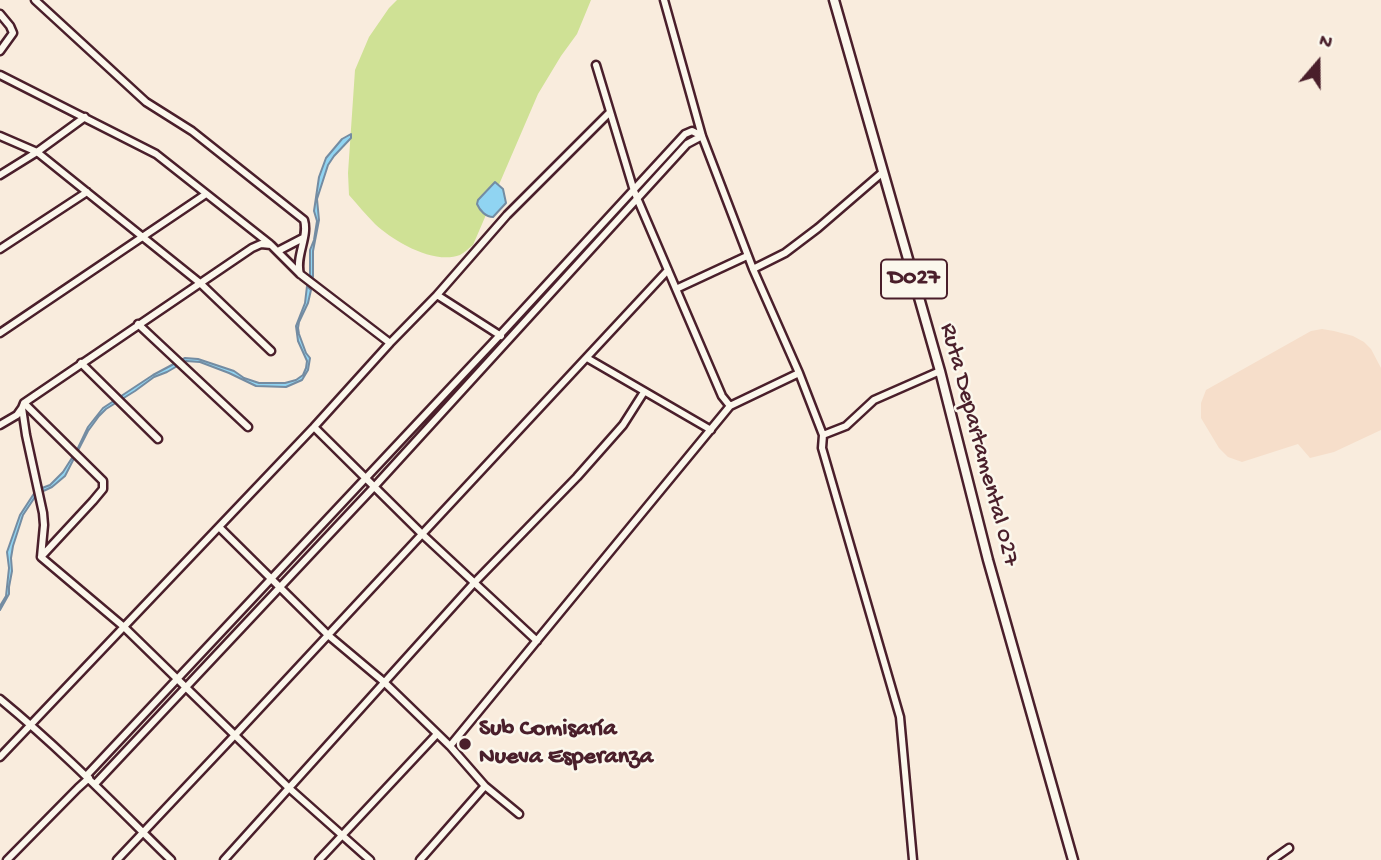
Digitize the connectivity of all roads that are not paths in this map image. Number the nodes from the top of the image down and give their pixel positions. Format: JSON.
{"nodes":[{"id":1,"x":35,"y":0,"type":"edge"},
{"id":2,"x":664,"y":0,"type":"edge"},
{"id":3,"x":834,"y":0,"type":"edge"},
{"id":4,"x":0,"y":14,"type":"edge"},
{"id":5,"x":0,"y":51,"type":"edge"},
{"id":6,"x":596,"y":65,"type":"dead end"},
{"id":7,"x":0,"y":75,"type":"edge"},
{"id":8,"x":610,"y":112,"type":"junction"},
{"id":9,"x":85,"y":117,"type":"junction"},
{"id":10,"x":0,"y":136,"type":"edge"},
{"id":11,"x":702,"y":136,"type":"junction"},
{"id":12,"x":37,"y":152,"type":"junction"},
{"id":13,"x":883,"y":172,"type":"junction"},
{"id":14,"x":0,"y":175,"type":"edge"},
{"id":15,"x":634,"y":191,"type":"junction"},
{"id":16,"x":88,"y":192,"type":"junction"},
{"id":17,"x":206,"y":194,"type":"junction"},
{"id":18,"x":638,"y":200,"type":"junction"},
{"id":19,"x":143,"y":237,"type":"junction"},
{"id":20,"x":303,"y":238,"type":"junction"},
{"id":21,"x":271,"y":245,"type":"junction"},
{"id":22,"x":0,"y":250,"type":"edge"},
{"id":23,"x":278,"y":251,"type":"junction"},
{"id":24,"x":747,"y":256,"type":"junction"},
{"id":25,"x":668,"y":270,"type":"junction"},
{"id":26,"x":753,"y":270,"type":"junction"},
{"id":27,"x":300,"y":274,"type":"junction"},
{"id":28,"x":200,"y":283,"type":"junction"},
{"id":29,"x":676,"y":289,"type":"junction"},
{"id":30,"x":437,"y":295,"type":"junction"},
{"id":31,"x":138,"y":324,"type":"junction"},
{"id":32,"x":0,"y":333,"type":"edge"},
{"id":33,"x":500,"y":335,"type":"junction"},
{"id":34,"x":508,"y":342,"type":"junction"},
{"id":35,"x":390,"y":343,"type":"junction"},
{"id":36,"x":271,"y":351,"type":"dead end"},
{"id":37,"x":587,"y":358,"type":"junction"},
{"id":38,"x":81,"y":363,"type":"junction"},
{"id":39,"x":940,"y":371,"type":"junction"},
{"id":40,"x":799,"y":373,"type":"junction"},
{"id":41,"x":645,"y":392,"type":"junction"},
{"id":42,"x":23,"y":405,"type":"junction"},
{"id":43,"x":730,"y":406,"type":"junction"},
{"id":44,"x":0,"y":425,"type":"edge"},
{"id":45,"x":248,"y":427,"type":"dead end"},
{"id":46,"x":314,"y":427,"type":"junction"},
{"id":47,"x":711,"y":430,"type":"junction"},
{"id":48,"x":823,"y":435,"type":"junction"},
{"id":49,"x":158,"y":439,"type":"dead end"},
{"id":50,"x":365,"y":478,"type":"junction"},
{"id":51,"x":374,"y":487,"type":"junction"},
{"id":52,"x":219,"y":527,"type":"junction"},
{"id":53,"x":422,"y":534,"type":"junction"},
{"id":54,"x":41,"y":557,"type":"junction"},
{"id":55,"x":272,"y":578,"type":"junction"},
{"id":56,"x":474,"y":583,"type":"junction"},
{"id":57,"x":281,"y":587,"type":"junction"},
{"id":58,"x":124,"y":627,"type":"junction"},
{"id":59,"x":328,"y":635,"type":"junction"},
{"id":60,"x":537,"y":641,"type":"junction"},
{"id":61,"x":178,"y":679,"type":"junction"},
{"id":62,"x":384,"y":682,"type":"junction"},
{"id":63,"x":187,"y":688,"type":"junction"},
{"id":64,"x":0,"y":699,"type":"edge"},
{"id":65,"x":31,"y":724,"type":"junction"},
{"id":66,"x":437,"y":734,"type":"junction"},
{"id":67,"x":235,"y":735,"type":"junction"},
{"id":68,"x":450,"y":747,"type":"junction"},
{"id":69,"x":0,"y":757,"type":"edge"},
{"id":70,"x":88,"y":777,"type":"junction"},
{"id":71,"x":96,"y":784,"type":"junction"},
{"id":72,"x":485,"y":786,"type":"junction"},
{"id":73,"x":289,"y":788,"type":"junction"},
{"id":74,"x":519,"y":814,"type":"dead end"},
{"id":75,"x":143,"y":832,"type":"junction"},
{"id":76,"x":342,"y":835,"type":"junction"},
{"id":77,"x":1289,"y":848,"type":"dead end"},
{"id":78,"x":7,"y":860,"type":"edge"},
{"id":79,"x":117,"y":860,"type":"edge"},
{"id":80,"x":172,"y":860,"type":"edge"},
{"id":81,"x":224,"y":860,"type":"edge"},
{"id":82,"x":319,"y":860,"type":"edge"},
{"id":83,"x":370,"y":860,"type":"edge"},
{"id":84,"x":421,"y":860,"type":"edge"},
{"id":85,"x":913,"y":860,"type":"edge"},
{"id":86,"x":1073,"y":860,"type":"edge"},
{"id":87,"x":1272,"y":860,"type":"edge"}],
"edges":[{"from":1,"to":20,"type":"street"},
{"from":2,"to":11,"type":"street"},
{"from":3,"to":13,"type":"main road","name":"Ruta Departamental 027","number":"D027"},
{"from":4,"to":5,"type":"street"},
{"from":6,"to":8,"type":"street"},
{"from":7,"to":9,"type":"street"},
{"from":8,"to":15,"type":"street"},
{"from":8,"to":30,"type":"street"},
{"from":9,"to":12,"type":"street"},
{"from":9,"to":17,"type":"street"},
{"from":10,"to":12,"type":"street"},
{"from":11,"to":15,"type":"street"},
{"from":11,"to":18,"type":"street"},
{"from":11,"to":24,"type":"street"},
{"from":12,"to":14,"type":"street"},
{"from":12,"to":16,"type":"street"},
{"from":13,"to":26,"type":"street"},
{"from":13,"to":39,"type":"main road","name":"Ruta Departamental 027","number":"D027"},
{"from":15,"to":18,"type":"street"},
{"from":15,"to":33,"type":"street"},
{"from":16,"to":19,"type":"street"},
{"from":16,"to":22,"type":"street"},
{"from":17,"to":19,"type":"street"},
{"from":17,"to":21,"type":"street"},
{"from":18,"to":25,"type":"street"},
{"from":18,"to":34,"type":"street"},
{"from":19,"to":28,"type":"street"},
{"from":19,"to":32,"type":"street"},
{"from":20,"to":23,"type":"street"},
{"from":20,"to":27,"type":"street"},
{"from":21,"to":23,"type":"street"},
{"from":21,"to":28,"type":"street"},
{"from":23,"to":27,"type":"street"},
{"from":24,"to":26,"type":"street"},
{"from":24,"to":29,"type":"street"},
{"from":25,"to":29,"type":"street"},
{"from":25,"to":37,"type":"street"},
{"from":26,"to":40,"type":"street"},
{"from":27,"to":35,"type":"street"},
{"from":28,"to":31,"type":"street"},
{"from":28,"to":36,"type":"street"},
{"from":29,"to":43,"type":"street"},
{"from":30,"to":33,"type":"street"},
{"from":30,"to":35,"type":"street"},
{"from":31,"to":38,"type":"street"},
{"from":31,"to":45,"type":"street"},
{"from":33,"to":34,"type":"street"},
{"from":33,"to":50,"type":"street"},
{"from":34,"to":51,"type":"street"},
{"from":35,"to":46,"type":"street"},
{"from":37,"to":41,"type":"street"},
{"from":37,"to":53,"type":"street"},
{"from":38,"to":42,"type":"street"},
{"from":38,"to":49,"type":"street"},
{"from":39,"to":48,"type":"street"},
{"from":39,"to":86,"type":"main road","name":"Ruta Departamental 027","number":"D027"},
{"from":40,"to":43,"type":"street"},
{"from":40,"to":48,"type":"street"},
{"from":41,"to":47,"type":"street"},
{"from":41,"to":56,"type":"street"},
{"from":42,"to":44,"type":"street"},
{"from":42,"to":54,"type":"street"},
{"from":42,"to":54,"type":"street"},
{"from":43,"to":47,"type":"street"},
{"from":46,"to":50,"type":"street"},
{"from":46,"to":52,"type":"street"},
{"from":47,"to":60,"type":"street"},
{"from":48,"to":85,"type":"street"},
{"from":50,"to":51,"type":"street"},
{"from":50,"to":55,"type":"street"},
{"from":51,"to":53,"type":"street"},
{"from":51,"to":57,"type":"street"},
{"from":52,"to":55,"type":"street"},
{"from":52,"to":58,"type":"street"},
{"from":53,"to":56,"type":"street"},
{"from":53,"to":59,"type":"street"},
{"from":54,"to":58,"type":"street"},
{"from":55,"to":57,"type":"street"},
{"from":55,"to":61,"type":"street"},
{"from":56,"to":60,"type":"street"},
{"from":56,"to":62,"type":"street"},
{"from":57,"to":59,"type":"street"},
{"from":57,"to":63,"type":"street"},
{"from":58,"to":61,"type":"street"},
{"from":58,"to":65,"type":"street"},
{"from":59,"to":62,"type":"street"},
{"from":59,"to":67,"type":"street"},
{"from":60,"to":68,"type":"street"},
{"from":61,"to":63,"type":"street"},
{"from":61,"to":70,"type":"street"},
{"from":62,"to":66,"type":"street"},
{"from":62,"to":73,"type":"street"},
{"from":63,"to":67,"type":"street"},
{"from":63,"to":71,"type":"street"},
{"from":64,"to":65,"type":"street"},
{"from":65,"to":69,"type":"street"},
{"from":65,"to":70,"type":"street"},
{"from":66,"to":68,"type":"street"},
{"from":66,"to":76,"type":"street"},
{"from":67,"to":73,"type":"street"},
{"from":67,"to":75,"type":"street"},
{"from":68,"to":72,"type":"street"},
{"from":70,"to":71,"type":"street"},
{"from":70,"to":78,"type":"street"},
{"from":71,"to":75,"type":"street"},
{"from":72,"to":74,"type":"street"},
{"from":72,"to":84,"type":"street"},
{"from":73,"to":76,"type":"street"},
{"from":73,"to":81,"type":"street"},
{"from":75,"to":79,"type":"street"},
{"from":75,"to":80,"type":"street"},
{"from":76,"to":82,"type":"street"},
{"from":76,"to":83,"type":"street"},
{"from":77,"to":87,"type":"street"}]}
